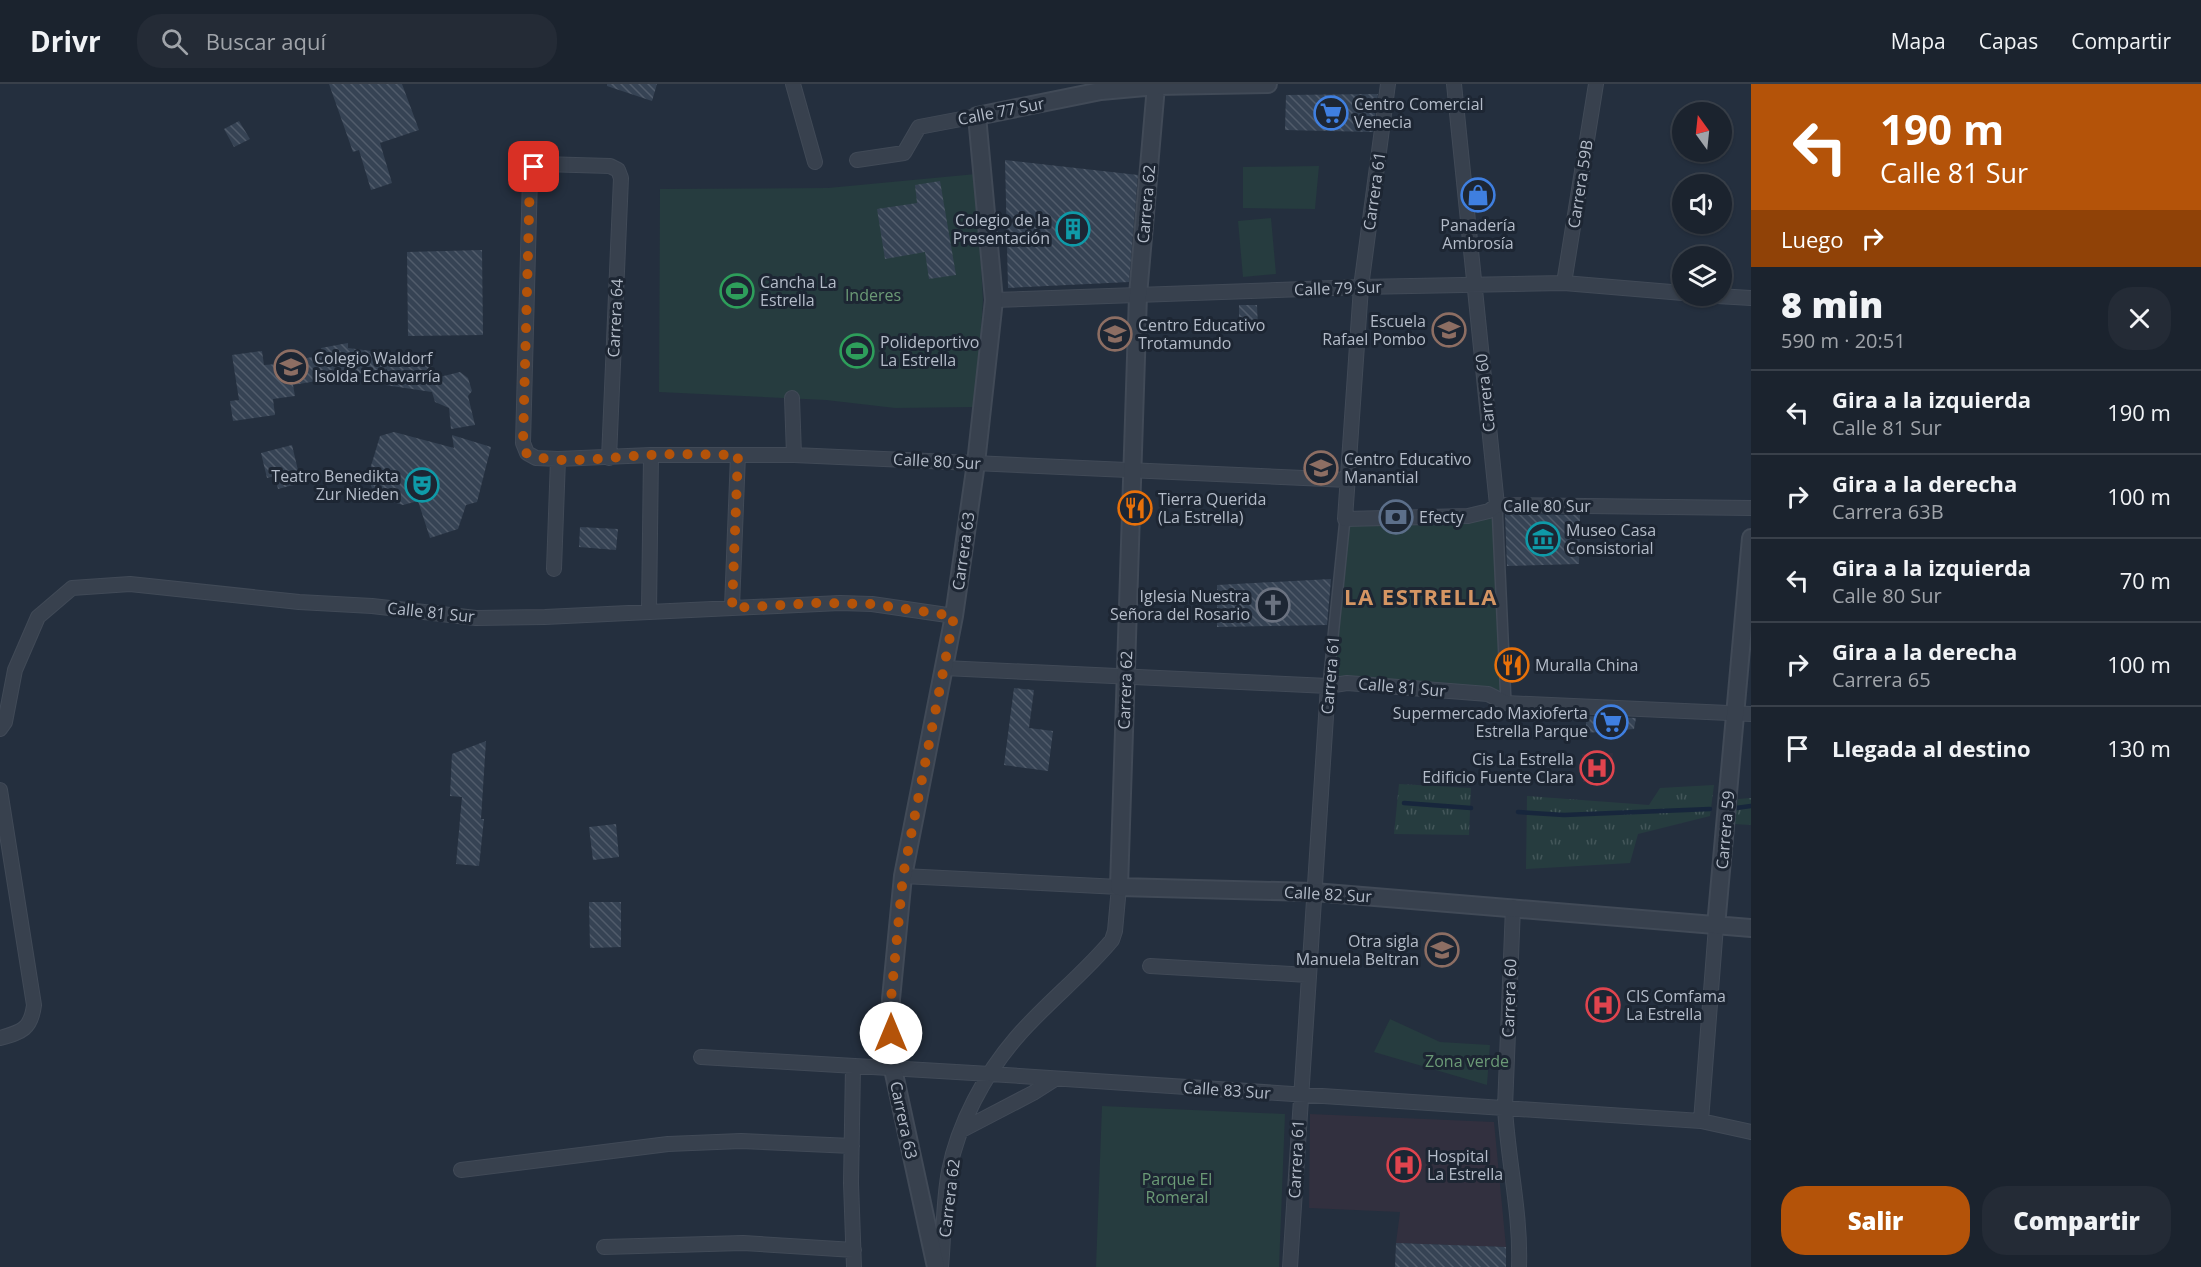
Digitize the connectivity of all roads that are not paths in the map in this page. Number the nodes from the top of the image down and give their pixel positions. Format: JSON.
{"nodes":[{"id":1,"x":793,"y":84,"type":"edge"},
{"id":2,"x":1268,"y":84,"type":"edge"},
{"id":3,"x":1388,"y":84,"type":"edge"},
{"id":4,"x":1454,"y":84,"type":"edge"},
{"id":5,"x":1596,"y":84,"type":"edge"},
{"id":6,"x":1156,"y":86,"type":"junction"},
{"id":7,"x":1098,"y":88,"type":"edge"},
{"id":8,"x":976,"y":116,"type":"junction"},
{"id":9,"x":857,"y":160,"type":"dead end"},
{"id":10,"x":815,"y":162,"type":"dead end"},
{"id":11,"x":1564,"y":283,"type":"junction"},
{"id":12,"x":1475,"y":285,"type":"junction"},
{"id":13,"x":1361,"y":287,"type":"junction"},
{"id":14,"x":1672,"y":292,"type":"edge"},
{"id":15,"x":1138,"y":295,"type":"junction"},
{"id":16,"x":1732,"y":297,"type":"edge"},
{"id":17,"x":1751,"y":298,"type":"edge"},
{"id":18,"x":994,"y":300,"type":"junction"},
{"id":19,"x":792,"y":398,"type":"dead end"},
{"id":20,"x":526,"y":453,"type":"joint"},
{"id":21,"x":651,"y":455,"type":"junction"},
{"id":22,"x":738,"y":455,"type":"junction"},
{"id":23,"x":794,"y":455,"type":"junction"},
{"id":24,"x":609,"y":458,"type":"junction"},
{"id":25,"x":558,"y":459,"type":"junction"},
{"id":26,"x":976,"y":463,"type":"junction"},
{"id":27,"x":1133,"y":470,"type":"junction"},
{"id":28,"x":1348,"y":480,"type":"junction"},
{"id":29,"x":1497,"y":505,"type":"junction"},
{"id":30,"x":1751,"y":508,"type":"edge"},
{"id":31,"x":1345,"y":519,"type":"junction"},
{"id":32,"x":1751,"y":538,"type":"edge"},
{"id":33,"x":554,"y":569,"type":"dead end"},
{"id":34,"x":732,"y":608,"type":"junction"},
{"id":35,"x":649,"y":612,"type":"junction"},
{"id":36,"x":954,"y":616,"type":"junction"},
{"id":37,"x":944,"y":668,"type":"junction"},
{"id":38,"x":1126,"y":676,"type":"junction"},
{"id":39,"x":1329,"y":686,"type":"junction"},
{"id":40,"x":1506,"y":703,"type":"junction"},
{"id":41,"x":1744,"y":714,"type":"edge"},
{"id":42,"x":0,"y":729,"type":"edge"},
{"id":43,"x":0,"y":790,"type":"edge"},
{"id":44,"x":903,"y":876,"type":"junction"},
{"id":45,"x":1119,"y":887,"type":"junction"},
{"id":46,"x":1314,"y":892,"type":"junction"},
{"id":47,"x":1513,"y":907,"type":"junction"},
{"id":48,"x":1716,"y":926,"type":"junction"},
{"id":49,"x":1751,"y":928,"type":"edge"},
{"id":50,"x":1150,"y":966,"type":"dead end"},
{"id":51,"x":1308,"y":975,"type":"junction"},
{"id":52,"x":0,"y":1038,"type":"edge"},
{"id":53,"x":701,"y":1057,"type":"dead end"},
{"id":54,"x":854,"y":1066,"type":"junction"},
{"id":55,"x":893,"y":1069,"type":"junction"},
{"id":56,"x":990,"y":1074,"type":"junction"},
{"id":57,"x":1055,"y":1078,"type":"junction"},
{"id":58,"x":1300,"y":1095,"type":"junction"},
{"id":59,"x":1504,"y":1108,"type":"junction"},
{"id":60,"x":1701,"y":1121,"type":"junction"},
{"id":61,"x":962,"y":1130,"type":"junction"},
{"id":62,"x":1751,"y":1131,"type":"edge"},
{"id":63,"x":852,"y":1146,"type":"junction"},
{"id":64,"x":460,"y":1170,"type":"dead end"},
{"id":65,"x":604,"y":1246,"type":"dead end"},
{"id":66,"x":854,"y":1250,"type":"junction"},
{"id":67,"x":854,"y":1267,"type":"edge"},
{"id":68,"x":936,"y":1267,"type":"edge"},
{"id":69,"x":941,"y":1267,"type":"edge"},
{"id":70,"x":1290,"y":1267,"type":"edge"},
{"id":71,"x":1519,"y":1267,"type":"edge"}],
"edges":[{"from":1,"to":10,"type":"street"},
{"from":2,"to":6,"type":"street","name":"Calle 77 Sur"},
{"from":3,"to":13,"type":"street","name":"Carrera 61"},
{"from":4,"to":12,"type":"street","name":"Carrera 60"},
{"from":5,"to":11,"type":"street","name":"Carrera 59B"},
{"from":6,"to":7,"type":"street","name":"Calle 77 Sur"},
{"from":6,"to":15,"type":"street","name":"Carrera 62"},
{"from":7,"to":8,"type":"street","name":"Calle 77 Sur"},
{"from":8,"to":9,"type":"street","name":"Calle 77 Sur"},
{"from":8,"to":18,"type":"street","name":"Carrera 63"},
{"from":11,"to":12,"type":"street","name":"Calle 79 Sur"},
{"from":11,"to":14,"type":"street","name":"Calle 79 Sur"},
{"from":12,"to":13,"type":"street","name":"Calle 79 Sur"},
{"from":12,"to":29,"type":"street","name":"Carrera 60"},
{"from":13,"to":15,"type":"street","name":"Calle 79 Sur"},
{"from":13,"to":28,"type":"street","name":"Carrera 61"},
{"from":15,"to":18,"type":"street","name":"Calle 79 Sur"},
{"from":15,"to":27,"type":"street","name":"Carrera 62"},
{"from":16,"to":17,"type":"street"},
{"from":18,"to":26,"type":"street","name":"Carrera 63"},
{"from":19,"to":23,"type":"street"},
{"from":20,"to":24,"type":"street","name":"Carrera 64"},
{"from":20,"to":25,"type":"street","name":"Calle 80 Sur"},
{"from":21,"to":22,"type":"street","name":"Calle 80 Sur"},
{"from":21,"to":24,"type":"street","name":"Calle 80 Sur"},
{"from":21,"to":35,"type":"street"},
{"from":22,"to":23,"type":"street","name":"Calle 80 Sur"},
{"from":22,"to":34,"type":"street"},
{"from":23,"to":26,"type":"street","name":"Calle 80 Sur"},
{"from":24,"to":25,"type":"street","name":"Calle 80 Sur"},
{"from":25,"to":33,"type":"street"},
{"from":26,"to":27,"type":"street","name":"Calle 80 Sur"},
{"from":26,"to":36,"type":"street","name":"Carrera 63"},
{"from":27,"to":28,"type":"street","name":"Calle 80 Sur"},
{"from":27,"to":38,"type":"street","name":"Carrera 62"},
{"from":28,"to":31,"type":"street","name":"Carrera 61"},
{"from":29,"to":30,"type":"street","name":"Calle 80 Sur"},
{"from":29,"to":31,"type":"street","name":"Calle 80 Sur"},
{"from":29,"to":40,"type":"street","name":"Carrera 60"},
{"from":31,"to":39,"type":"street","name":"Carrera 61"},
{"from":32,"to":41,"type":"street","name":"Carrera 59"},
{"from":34,"to":35,"type":"street","name":"Calle 81 Sur"},
{"from":34,"to":36,"type":"street","name":"Calle 81 Sur"},
{"from":35,"to":42,"type":"street","name":"Calle 81 Sur"},
{"from":36,"to":37,"type":"street","name":"Carrera 63"},
{"from":37,"to":38,"type":"street","name":"Calle 81 Sur"},
{"from":37,"to":44,"type":"street","name":"Carrera 63"},
{"from":38,"to":39,"type":"street","name":"Calle 81 Sur"},
{"from":38,"to":45,"type":"street","name":"Carrera 62"},
{"from":39,"to":40,"type":"street","name":"Calle 81 Sur"},
{"from":39,"to":46,"type":"street","name":"Carrera 61"},
{"from":40,"to":41,"type":"street","name":"Calle 81 Sur"},
{"from":41,"to":48,"type":"street","name":"Carrera 59"},
{"from":43,"to":52,"type":"street"},
{"from":44,"to":45,"type":"street","name":"Calle 82 Sur"},
{"from":44,"to":55,"type":"street","name":"Carrera 63"},
{"from":45,"to":46,"type":"street","name":"Calle 82 Sur"},
{"from":45,"to":56,"type":"street","name":"Carrera 62"},
{"from":46,"to":47,"type":"street","name":"Calle 82 Sur"},
{"from":46,"to":51,"type":"street","name":"Carrera 61"},
{"from":47,"to":48,"type":"street","name":"Calle 82 Sur"},
{"from":47,"to":59,"type":"street","name":"Carrera 60"},
{"from":48,"to":49,"type":"street","name":"Calle 82 Sur"},
{"from":48,"to":60,"type":"street","name":"Carrera 59"},
{"from":50,"to":51,"type":"street"},
{"from":51,"to":58,"type":"street","name":"Carrera 61"},
{"from":53,"to":54,"type":"street","name":"Calle 83 Sur"},
{"from":54,"to":55,"type":"street","name":"Calle 83 Sur"},
{"from":54,"to":63,"type":"street"},
{"from":55,"to":56,"type":"street","name":"Calle 83 Sur"},
{"from":55,"to":68,"type":"street","name":"Carrera 63"},
{"from":56,"to":57,"type":"street","name":"Calle 83 Sur"},
{"from":56,"to":61,"type":"street","name":"Carrera 62"},
{"from":57,"to":58,"type":"street","name":"Calle 83 Sur"},
{"from":57,"to":61,"type":"street"},
{"from":58,"to":59,"type":"street","name":"Calle 83 Sur"},
{"from":58,"to":70,"type":"street","name":"Carrera 61"},
{"from":59,"to":60,"type":"street","name":"Calle 83 Sur"},
{"from":59,"to":71,"type":"street","name":"Carrera 60"},
{"from":60,"to":62,"type":"street","name":"Calle 83 Sur"},
{"from":61,"to":69,"type":"street","name":"Carrera 62"},
{"from":63,"to":64,"type":"street"},
{"from":63,"to":66,"type":"street"},
{"from":65,"to":66,"type":"street"},
{"from":66,"to":67,"type":"street"}]}
